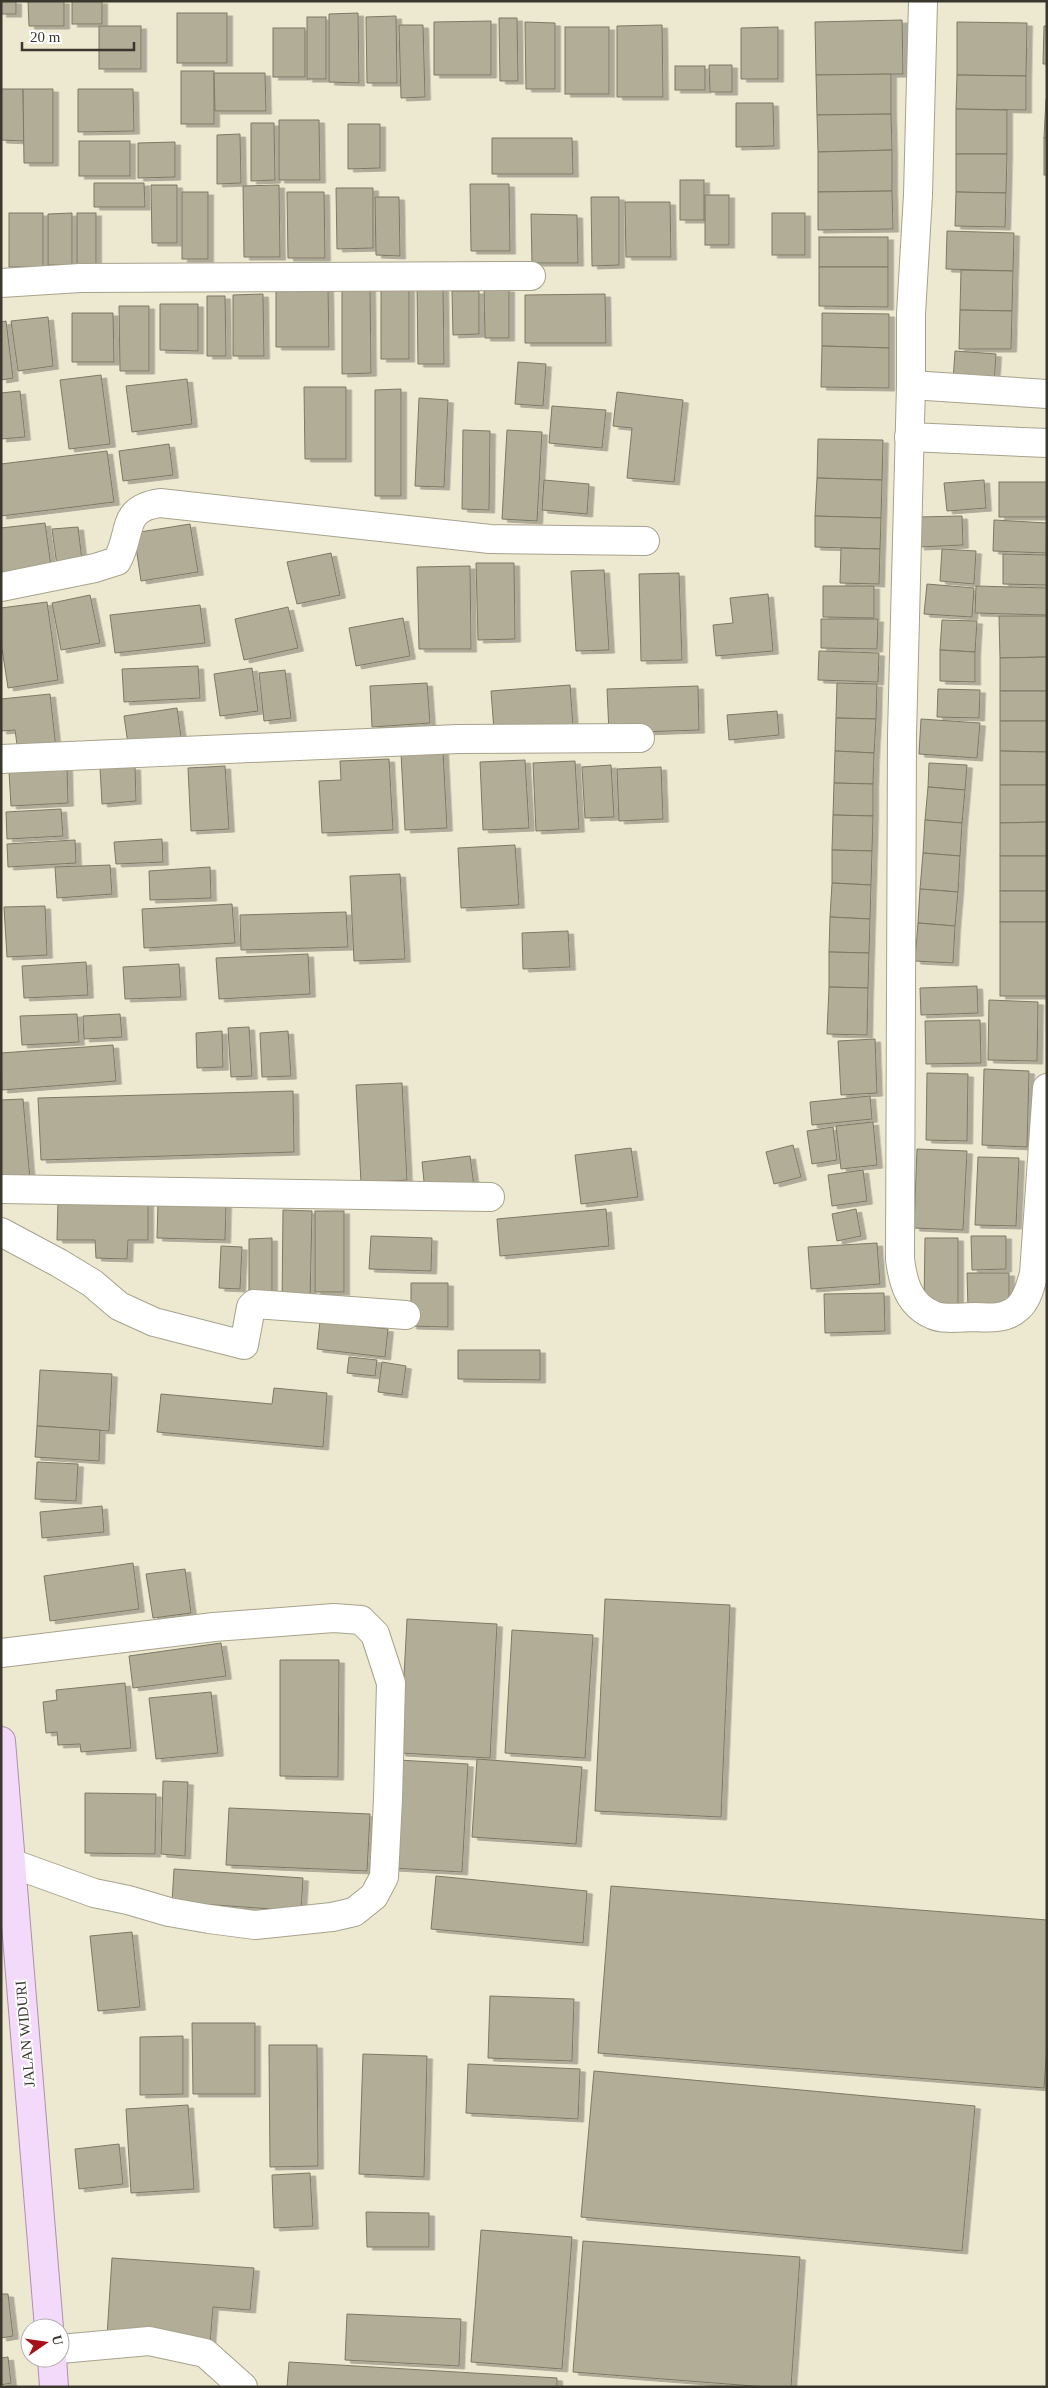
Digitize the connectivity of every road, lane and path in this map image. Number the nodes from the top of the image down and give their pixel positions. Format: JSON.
{"nodes":[{"id":1,"x":923,"y":1,"type":"edge"},
{"id":2,"x":531,"y":276,"type":"dead end"},
{"id":3,"x":1,"y":283,"type":"edge"},
{"id":4,"x":911,"y":385,"type":"junction"},
{"id":5,"x":1047,"y":394,"type":"edge"},
{"id":6,"x":909,"y":437,"type":"junction"},
{"id":7,"x":1047,"y":443,"type":"edge"},
{"id":8,"x":645,"y":541,"type":"dead end"},
{"id":9,"x":1,"y":587,"type":"edge"},
{"id":10,"x":640,"y":738,"type":"dead end"},
{"id":11,"x":1,"y":759,"type":"edge"},
{"id":12,"x":1047,"y":1088,"type":"edge"},
{"id":13,"x":1045,"y":1150,"type":"edge"},
{"id":14,"x":1,"y":1189,"type":"edge"},
{"id":15,"x":490,"y":1196,"type":"dead end"},
{"id":16,"x":1,"y":1232,"type":"edge"},
{"id":17,"x":406,"y":1315,"type":"dead end"},
{"id":18,"x":1,"y":1653,"type":"edge"},
{"id":19,"x":1,"y":1741,"type":"edge"},
{"id":20,"x":3,"y":1781,"type":"edge"},
{"id":21,"x":11,"y":1863,"type":"junction"},
{"id":22,"x":48,"y":2318,"type":"edge"},
{"id":23,"x":70,"y":2348,"type":"edge"},
{"id":24,"x":53,"y":2368,"type":"edge"},
{"id":25,"x":54,"y":2387,"type":"edge"},
{"id":26,"x":243,"y":2387,"type":"edge"}],
"edges":[{"from":1,"to":4,"type":"street"},
{"from":2,"to":3,"type":"street"},
{"from":4,"to":5,"type":"street"},
{"from":4,"to":6,"type":"street"},
{"from":6,"to":7,"type":"street"},
{"from":6,"to":13,"type":"street"},
{"from":8,"to":9,"type":"street"},
{"from":10,"to":11,"type":"street"},
{"from":12,"to":13,"type":"street"},
{"from":14,"to":15,"type":"street"},
{"from":16,"to":17,"type":"street"},
{"from":18,"to":21,"type":"street"},
{"from":19,"to":20,"type":"main road","name":"JALAN WIDURI"},
{"from":20,"to":21,"type":"main road","name":"JALAN WIDURI"},
{"from":21,"to":22,"type":"main road","name":"JALAN WIDURI"},
{"from":23,"to":26,"type":"street"},
{"from":24,"to":25,"type":"main road"}]}
